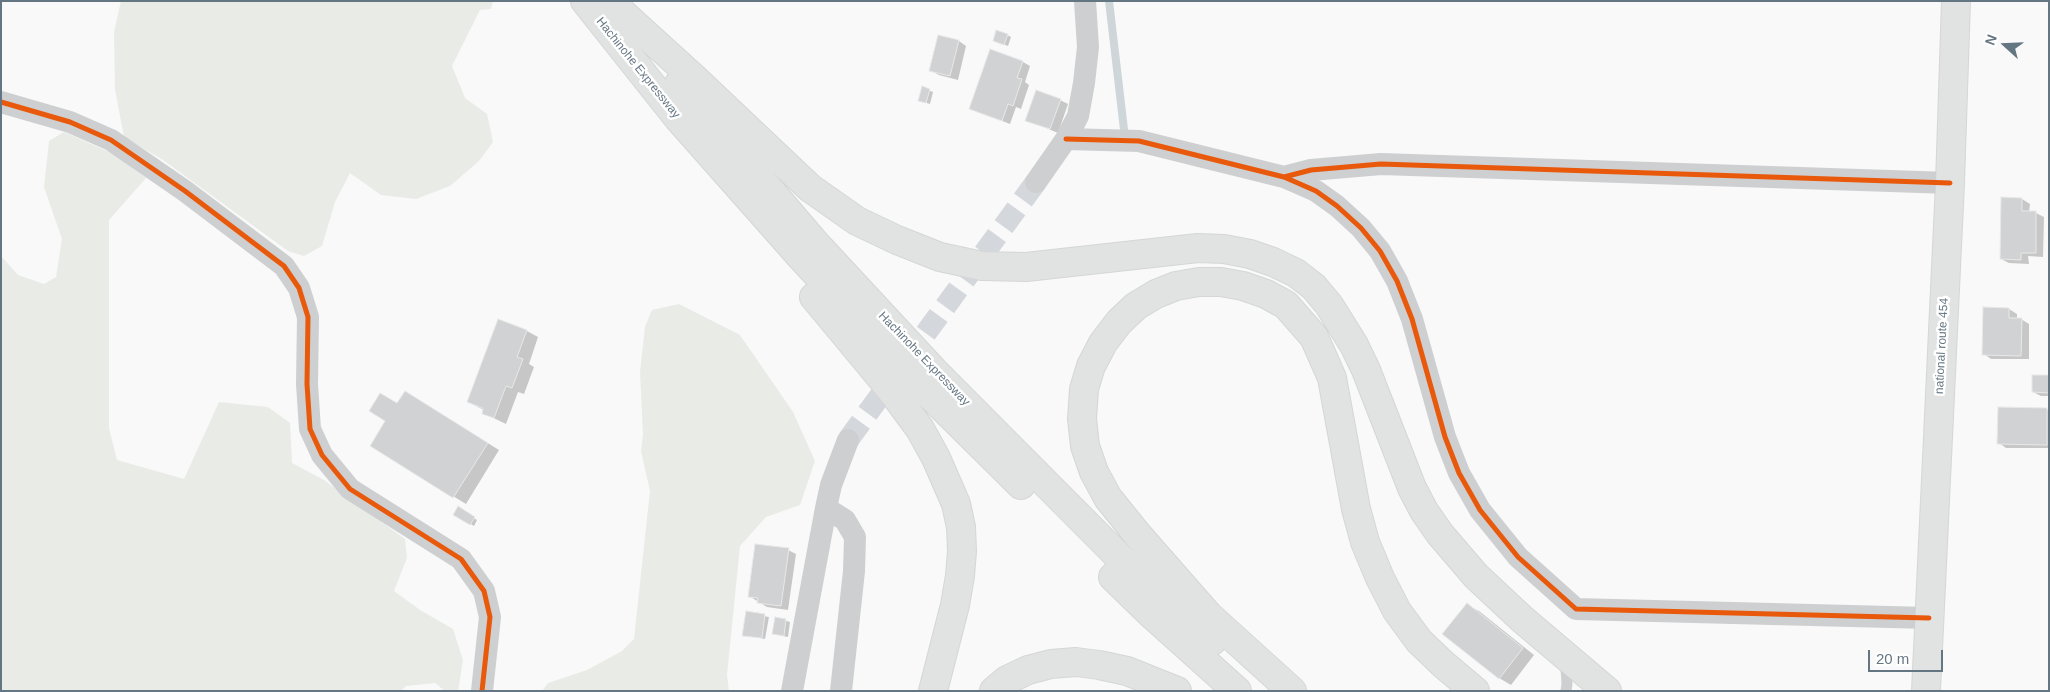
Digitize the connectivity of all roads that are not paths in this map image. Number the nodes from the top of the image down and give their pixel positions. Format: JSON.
{"nodes":[{"id":1,"x":585,"y":1,"type":"edge"},
{"id":2,"x":608,"y":1,"type":"edge"},
{"id":3,"x":1085,"y":1,"type":"edge"},
{"id":4,"x":1956,"y":1,"type":"edge"},
{"id":5,"x":1,"y":102,"type":"edge"},
{"id":6,"x":678,"y":118,"type":"junction"},
{"id":7,"x":1066,"y":139,"type":"junction"},
{"id":8,"x":1284,"y":177,"type":"junction"},
{"id":9,"x":1036,"y":182,"type":"tunnel mouth"},
{"id":10,"x":1950,"y":183,"type":"junction"},
{"id":11,"x":848,"y":440,"type":"tunnel mouth"},
{"id":12,"x":826,"y":508,"type":"junction"},
{"id":13,"x":1929,"y":618,"type":"junction"},
{"id":14,"x":1557,"y":649,"type":"junction"},
{"id":15,"x":482,"y":691,"type":"edge"},
{"id":16,"x":792,"y":691,"type":"edge"},
{"id":17,"x":841,"y":691,"type":"edge"},
{"id":18,"x":933,"y":691,"type":"edge"},
{"id":19,"x":994,"y":691,"type":"edge"},
{"id":20,"x":1177,"y":691,"type":"edge"},
{"id":21,"x":1237,"y":691,"type":"edge"},
{"id":22,"x":1267,"y":691,"type":"edge"},
{"id":23,"x":1292,"y":691,"type":"edge"},
{"id":24,"x":1475,"y":691,"type":"edge"},
{"id":25,"x":1566,"y":691,"type":"edge"},
{"id":26,"x":1607,"y":691,"type":"edge"},
{"id":27,"x":1926,"y":691,"type":"edge"}],
"edges":[{"from":1,"to":6,"type":"highway","name":"Hachinohe Expressway"},
{"from":2,"to":14,"type":"highway"},
{"from":2,"to":22,"type":"highway","name":"Hachinohe Expressway"},
{"from":3,"to":7,"type":"street"},
{"from":4,"to":10,"type":"highway","name":"national route 454"},
{"from":5,"to":15,"type":"street"},
{"from":6,"to":18,"type":"highway"},
{"from":6,"to":21,"type":"highway","name":"Hachinohe Expressway"},
{"from":7,"to":8,"type":"street"},
{"from":7,"to":9,"type":"street"},
{"from":8,"to":10,"type":"street"},
{"from":8,"to":13,"type":"street"},
{"from":10,"to":13,"type":"highway","name":"national route 454"},
{"from":11,"to":12,"type":"street"},
{"from":12,"to":16,"type":"street"},
{"from":12,"to":17,"type":"street"},
{"from":13,"to":27,"type":"highway","name":"national route 454"},
{"from":14,"to":25,"type":"lane"},
{"from":14,"to":26,"type":"highway"},
{"from":19,"to":20,"type":"highway"},
{"from":23,"to":24,"type":"highway"}]}
